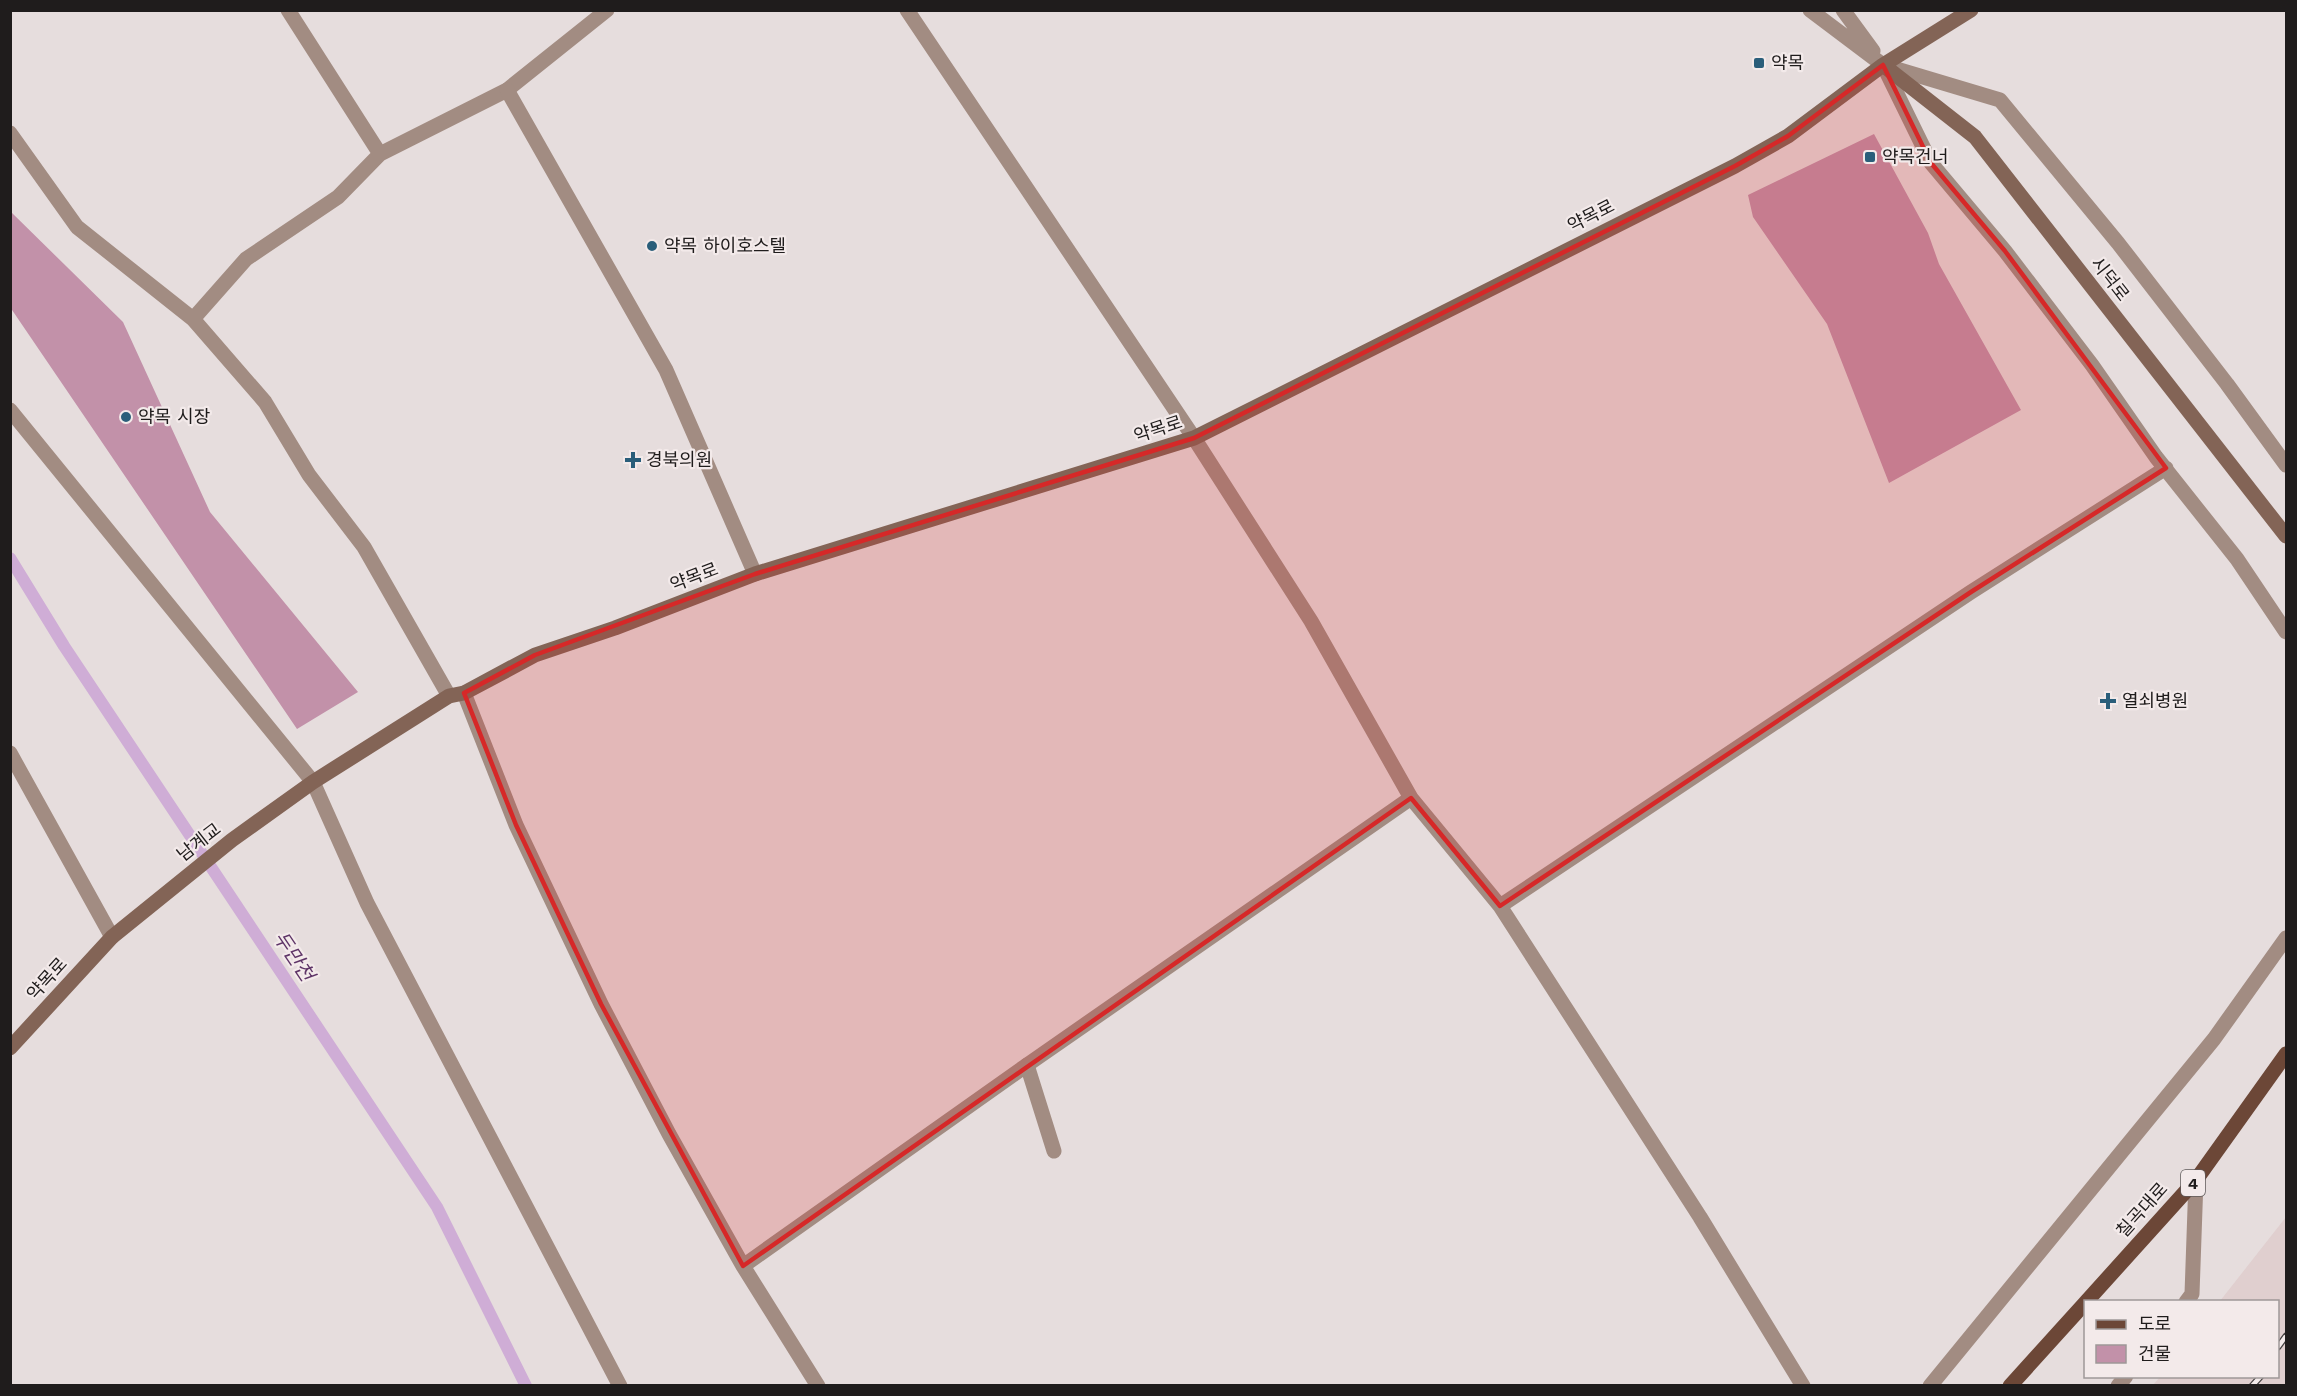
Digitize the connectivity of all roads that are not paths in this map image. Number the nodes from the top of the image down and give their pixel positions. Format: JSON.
{"nodes":[{"id":1,"x":288,"y":10,"type":"edge"},
{"id":2,"x":607,"y":10,"type":"edge"},
{"id":3,"x":908,"y":10,"type":"edge"},
{"id":4,"x":1810,"y":10,"type":"edge"},
{"id":5,"x":1843,"y":10,"type":"edge"},
{"id":6,"x":1971,"y":10,"type":"edge"},
{"id":7,"x":1883,"y":64,"type":"junction"},
{"id":8,"x":507,"y":90,"type":"junction"},
{"id":9,"x":10,"y":133,"type":"edge"},
{"id":10,"x":380,"y":153,"type":"junction"},
{"id":11,"x":193,"y":320,"type":"junction"},
{"id":12,"x":10,"y":410,"type":"edge"},
{"id":13,"x":1194,"y":438,"type":"junction"},
{"id":14,"x":2286,"y":465,"type":"edge"},
{"id":15,"x":2166,"y":468,"type":"junction"},
{"id":16,"x":2286,"y":536,"type":"edge"},
{"id":17,"x":755,"y":574,"type":"junction"},
{"id":18,"x":2286,"y":632,"type":"edge"},
{"id":19,"x":457,"y":694,"type":"junction"},
{"id":20,"x":10,"y":753,"type":"edge"},
{"id":21,"x":313,"y":782,"type":"junction"},
{"id":22,"x":1411,"y":798,"type":"junction"},
{"id":23,"x":1500,"y":906,"type":"junction"},
{"id":24,"x":112,"y":937,"type":"junction"},
{"id":25,"x":2286,"y":938,"type":"edge"},
{"id":26,"x":10,"y":1048,"type":"edge"},
{"id":27,"x":2286,"y":1054,"type":"edge"},
{"id":28,"x":1027,"y":1065,"type":"junction"},
{"id":29,"x":1054,"y":1152,"type":"dead end"},
{"id":30,"x":2196,"y":1180,"type":"junction"},
{"id":31,"x":743,"y":1266,"type":"junction"},
{"id":32,"x":2088,"y":1300,"type":"edge"},
{"id":33,"x":2188,"y":1300,"type":"edge"},
{"id":34,"x":2084,"y":1304,"type":"edge"},
{"id":35,"x":620,"y":1386,"type":"edge"},
{"id":36,"x":818,"y":1386,"type":"edge"},
{"id":37,"x":1803,"y":1386,"type":"edge"},
{"id":38,"x":1930,"y":1386,"type":"edge"},
{"id":39,"x":2010,"y":1386,"type":"edge"}],
"edges":[{"from":1,"to":10,"type":"street"},
{"from":2,"to":8,"type":"street"},
{"from":3,"to":13,"type":"street"},
{"from":4,"to":7,"type":"street"},
{"from":5,"to":7,"type":"street"},
{"from":6,"to":7,"type":"street","name":"약목로"},
{"from":7,"to":13,"type":"street","name":"약목로"},
{"from":7,"to":14,"type":"street"},
{"from":7,"to":15,"type":"street"},
{"from":7,"to":16,"type":"street","name":"시덕로"},
{"from":8,"to":10,"type":"street"},
{"from":8,"to":17,"type":"street"},
{"from":9,"to":11,"type":"street"},
{"from":10,"to":11,"type":"street"},
{"from":11,"to":19,"type":"street"},
{"from":12,"to":21,"type":"street"},
{"from":13,"to":17,"type":"street","name":"약목로"},
{"from":13,"to":22,"type":"street"},
{"from":15,"to":18,"type":"street"},
{"from":15,"to":23,"type":"street"},
{"from":17,"to":19,"type":"street","name":"약목로"},
{"from":19,"to":21,"type":"street","name":"약목로"},
{"from":19,"to":31,"type":"street"},
{"from":20,"to":24,"type":"street"},
{"from":21,"to":24,"type":"street","name":"남계교"},
{"from":21,"to":35,"type":"street"},
{"from":22,"to":23,"type":"street"},
{"from":22,"to":28,"type":"street"},
{"from":23,"to":37,"type":"street"},
{"from":24,"to":26,"type":"street","name":"약목로"},
{"from":25,"to":38,"type":"street"},
{"from":27,"to":30,"type":"main road","name":"칠곡대로","number":"4"},
{"from":28,"to":29,"type":"street"},
{"from":28,"to":31,"type":"street"},
{"from":30,"to":32,"type":"main road","name":"칠곡대로","number":"4"},
{"from":30,"to":33,"type":"street"},
{"from":31,"to":36,"type":"street"},
{"from":34,"to":39,"type":"main road","name":"칠곡대로","number":"4"}]}
